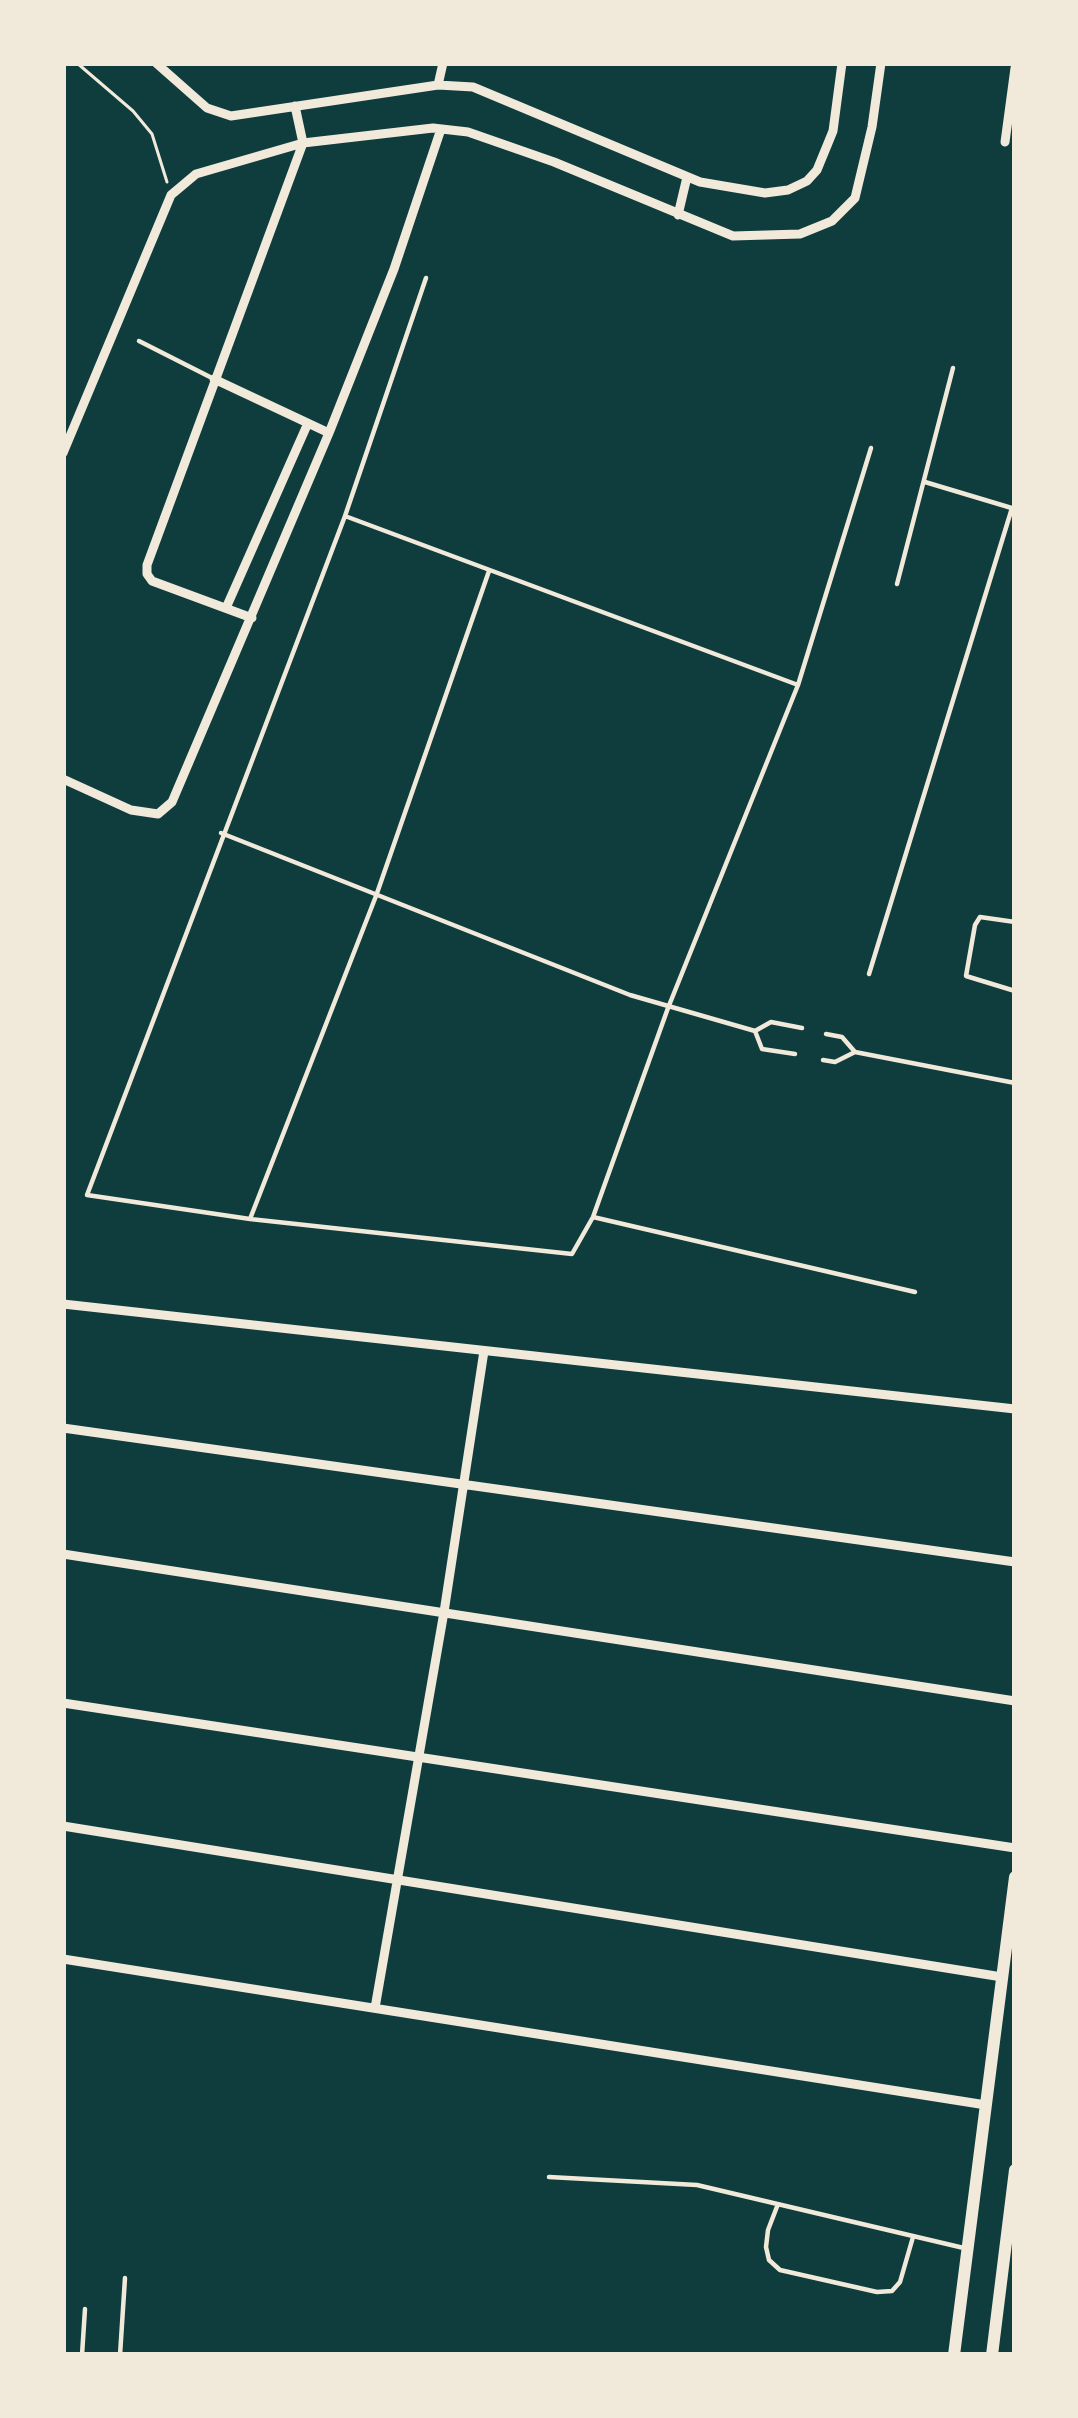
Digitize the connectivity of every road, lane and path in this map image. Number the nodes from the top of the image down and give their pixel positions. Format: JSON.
{"nodes":[{"id":1,"x":77,"y":63,"type":"edge"},
{"id":2,"x":156,"y":63,"type":"edge"},
{"id":3,"x":443,"y":63,"type":"edge"},
{"id":4,"x":842,"y":63,"type":"edge"},
{"id":5,"x":881,"y":63,"type":"edge"},
{"id":6,"x":1015,"y":68,"type":"edge"},
{"id":7,"x":438,"y":85,"type":"junction"},
{"id":8,"x":295,"y":106,"type":"junction"},
{"id":9,"x":441,"y":129,"type":"junction"},
{"id":10,"x":1005,"y":142,"type":"dead end"},
{"id":11,"x":303,"y":143,"type":"junction"},
{"id":12,"x":687,"y":177,"type":"junction"},
{"id":13,"x":171,"y":195,"type":"junction"},
{"id":14,"x":678,"y":215,"type":"junction"},
{"id":15,"x":426,"y":278,"type":"dead end"},
{"id":16,"x":139,"y":340,"type":"dead end"},
{"id":17,"x":952,"y":368,"type":"dead end"},
{"id":18,"x":214,"y":379,"type":"junction"},
{"id":19,"x":308,"y":423,"type":"junction"},
{"id":20,"x":329,"y":433,"type":"junction"},
{"id":21,"x":64,"y":447,"type":"edge"},
{"id":22,"x":871,"y":448,"type":"dead end"},
{"id":23,"x":925,"y":482,"type":"junction"},
{"id":24,"x":1013,"y":508,"type":"edge"},
{"id":25,"x":345,"y":516,"type":"junction"},
{"id":26,"x":489,"y":571,"type":"junction"},
{"id":27,"x":897,"y":584,"type":"dead end"},
{"id":28,"x":226,"y":608,"type":"junction"},
{"id":29,"x":252,"y":617,"type":"junction"},
{"id":30,"x":798,"y":685,"type":"junction"},
{"id":31,"x":63,"y":779,"type":"edge"},
{"id":32,"x":221,"y":833,"type":"junction"},
{"id":33,"x":376,"y":896,"type":"junction"},
{"id":34,"x":1015,"y":922,"type":"edge"},
{"id":35,"x":869,"y":974,"type":"dead end"},
{"id":36,"x":1015,"y":991,"type":"edge"},
{"id":37,"x":668,"y":1007,"type":"junction"},
{"id":38,"x":802,"y":1028,"type":"dead end"},
{"id":39,"x":755,"y":1031,"type":"junction"},
{"id":40,"x":826,"y":1034,"type":"dead end"},
{"id":41,"x":855,"y":1052,"type":"junction"},
{"id":42,"x":795,"y":1054,"type":"dead end"},
{"id":43,"x":823,"y":1060,"type":"dead end"},
{"id":44,"x":1015,"y":1083,"type":"edge"},
{"id":45,"x":593,"y":1217,"type":"junction"},
{"id":46,"x":250,"y":1219,"type":"junction"},
{"id":47,"x":915,"y":1292,"type":"dead end"},
{"id":48,"x":63,"y":1304,"type":"edge"},
{"id":49,"x":484,"y":1351,"type":"junction"},
{"id":50,"x":1015,"y":1409,"type":"edge"},
{"id":51,"x":63,"y":1428,"type":"edge"},
{"id":52,"x":463,"y":1484,"type":"junction"},
{"id":53,"x":63,"y":1554,"type":"edge"},
{"id":54,"x":1015,"y":1562,"type":"edge"},
{"id":55,"x":444,"y":1612,"type":"junction"},
{"id":56,"x":1015,"y":1701,"type":"edge"},
{"id":57,"x":63,"y":1703,"type":"edge"},
{"id":58,"x":419,"y":1758,"type":"junction"},
{"id":59,"x":63,"y":1826,"type":"edge"},
{"id":60,"x":1015,"y":1847,"type":"edge"},
{"id":61,"x":1015,"y":1877,"type":"edge"},
{"id":62,"x":398,"y":1879,"type":"junction"},
{"id":63,"x":63,"y":1959,"type":"edge"},
{"id":64,"x":1002,"y":1977,"type":"junction"},
{"id":65,"x":376,"y":2008,"type":"junction"},
{"id":66,"x":986,"y":2105,"type":"junction"},
{"id":67,"x":1015,"y":2170,"type":"edge"},
{"id":68,"x":549,"y":2177,"type":"dead end"},
{"id":69,"x":778,"y":2204,"type":"junction"},
{"id":70,"x":913,"y":2236,"type":"junction"},
{"id":71,"x":968,"y":2249,"type":"junction"},
{"id":72,"x":125,"y":2278,"type":"dead end"},
{"id":73,"x":1008,"y":2278,"type":"edge"},
{"id":74,"x":85,"y":2309,"type":"dead end"},
{"id":75,"x":82,"y":2355,"type":"edge"},
{"id":76,"x":120,"y":2355,"type":"edge"},
{"id":77,"x":954,"y":2355,"type":"edge"},
{"id":78,"x":992,"y":2355,"type":"edge"}],
"edges":[{"from":1,"to":13,"type":"path"},
{"from":2,"to":8,"type":"street"},
{"from":3,"to":7,"type":"street"},
{"from":4,"to":12,"type":"street"},
{"from":5,"to":14,"type":"street"},
{"from":6,"to":10,"type":"street"},
{"from":7,"to":8,"type":"street"},
{"from":7,"to":12,"type":"street"},
{"from":8,"to":11,"type":"street"},
{"from":9,"to":11,"type":"street"},
{"from":9,"to":14,"type":"street"},
{"from":9,"to":20,"type":"street"},
{"from":11,"to":13,"type":"street"},
{"from":11,"to":18,"type":"street"},
{"from":12,"to":14,"type":"street"},
{"from":13,"to":21,"type":"street"},
{"from":15,"to":25,"type":"lane"},
{"from":16,"to":18,"type":"lane"},
{"from":17,"to":23,"type":"lane"},
{"from":18,"to":19,"type":"street"},
{"from":18,"to":28,"type":"street"},
{"from":19,"to":20,"type":"street"},
{"from":19,"to":28,"type":"street"},
{"from":20,"to":29,"type":"street"},
{"from":22,"to":30,"type":"lane"},
{"from":23,"to":24,"type":"lane"},
{"from":23,"to":27,"type":"lane"},
{"from":24,"to":35,"type":"lane"},
{"from":25,"to":26,"type":"lane"},
{"from":25,"to":32,"type":"lane"},
{"from":26,"to":30,"type":"lane"},
{"from":26,"to":33,"type":"lane"},
{"from":28,"to":29,"type":"street"},
{"from":29,"to":31,"type":"street"},
{"from":30,"to":37,"type":"lane"},
{"from":32,"to":33,"type":"lane"},
{"from":32,"to":46,"type":"lane"},
{"from":33,"to":37,"type":"lane"},
{"from":33,"to":46,"type":"lane"},
{"from":34,"to":36,"type":"lane"},
{"from":37,"to":39,"type":"lane"},
{"from":37,"to":45,"type":"lane"},
{"from":38,"to":39,"type":"lane"},
{"from":39,"to":42,"type":"lane"},
{"from":40,"to":41,"type":"lane"},
{"from":41,"to":43,"type":"lane"},
{"from":41,"to":44,"type":"lane"},
{"from":45,"to":46,"type":"lane"},
{"from":45,"to":47,"type":"lane"},
{"from":48,"to":49,"type":"street"},
{"from":49,"to":50,"type":"street"},
{"from":49,"to":52,"type":"street"},
{"from":51,"to":52,"type":"street"},
{"from":52,"to":54,"type":"street"},
{"from":52,"to":55,"type":"street"},
{"from":53,"to":55,"type":"street"},
{"from":55,"to":56,"type":"street"},
{"from":55,"to":58,"type":"street"},
{"from":57,"to":58,"type":"street"},
{"from":58,"to":60,"type":"street"},
{"from":58,"to":62,"type":"street"},
{"from":59,"to":62,"type":"street"},
{"from":61,"to":64,"type":"main road"},
{"from":62,"to":64,"type":"street"},
{"from":62,"to":65,"type":"street"},
{"from":63,"to":65,"type":"street"},
{"from":64,"to":66,"type":"main road"},
{"from":65,"to":66,"type":"street"},
{"from":66,"to":71,"type":"main road"},
{"from":67,"to":73,"type":"main road"},
{"from":68,"to":69,"type":"lane"},
{"from":69,"to":70,"type":"lane"},
{"from":69,"to":70,"type":"lane"},
{"from":70,"to":71,"type":"lane"},
{"from":71,"to":77,"type":"main road"},
{"from":72,"to":76,"type":"lane"},
{"from":73,"to":78,"type":"main road"},
{"from":74,"to":75,"type":"lane"}]}
